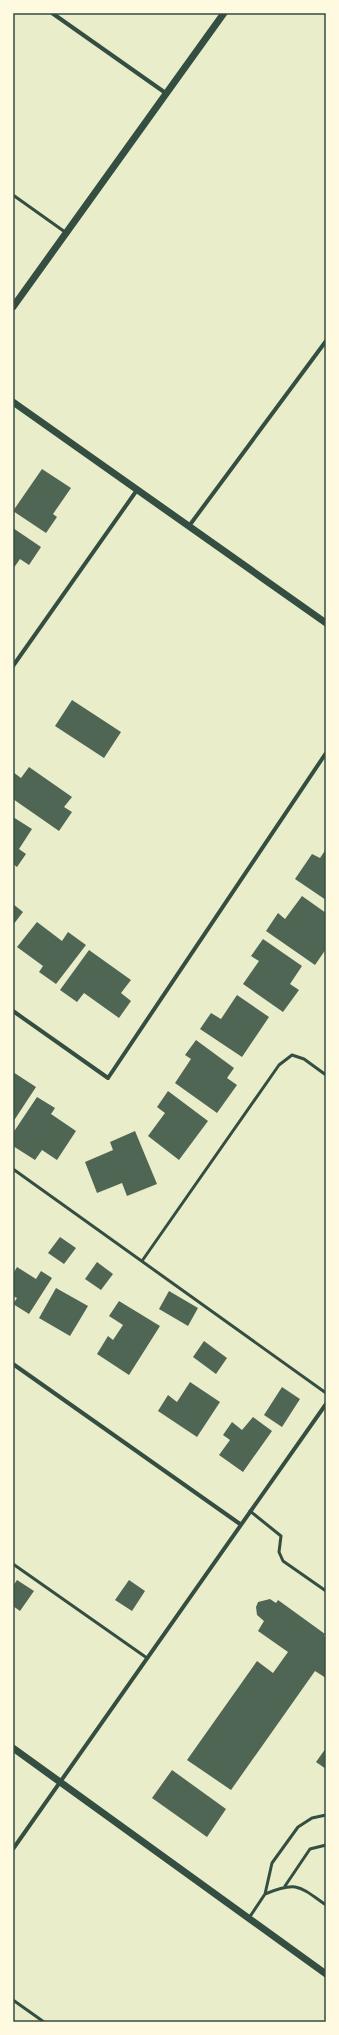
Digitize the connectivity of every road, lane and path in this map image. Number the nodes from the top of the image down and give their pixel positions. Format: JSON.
{"nodes":[{"id":1,"x":52,"y":13,"type":"edge"},
{"id":2,"x":224,"y":13,"type":"edge"},
{"id":3,"x":167,"y":94,"type":"junction"},
{"id":4,"x":13,"y":195,"type":"edge"},
{"id":5,"x":66,"y":233,"type":"junction"},
{"id":6,"x":13,"y":307,"type":"edge"},
{"id":7,"x":326,"y":341,"type":"edge"},
{"id":8,"x":13,"y":402,"type":"edge"},
{"id":9,"x":137,"y":490,"type":"junction"},
{"id":10,"x":189,"y":526,"type":"junction"},
{"id":11,"x":326,"y":623,"type":"edge"},
{"id":12,"x":13,"y":666,"type":"edge"},
{"id":13,"x":326,"y":753,"type":"edge"},
{"id":14,"x":13,"y":1010,"type":"edge"},
{"id":15,"x":326,"y":1075,"type":"edge"},
{"id":16,"x":13,"y":1170,"type":"edge"},
{"id":17,"x":142,"y":1262,"type":"junction"},
{"id":18,"x":13,"y":1364,"type":"edge"},
{"id":19,"x":326,"y":1393,"type":"edge"},
{"id":20,"x":326,"y":1404,"type":"edge"},
{"id":21,"x":250,"y":1511,"type":"junction"},
{"id":22,"x":240,"y":1524,"type":"junction"},
{"id":23,"x":13,"y":1564,"type":"edge"},
{"id":24,"x":326,"y":1591,"type":"edge"},
{"id":25,"x":147,"y":1658,"type":"junction"},
{"id":26,"x":13,"y":1748,"type":"edge"},
{"id":27,"x":61,"y":1782,"type":"junction"},
{"id":28,"x":326,"y":1815,"type":"edge"},
{"id":29,"x":326,"y":1845,"type":"edge"},
{"id":30,"x":13,"y":1849,"type":"edge"},
{"id":31,"x":285,"y":1886,"type":"junction"},
{"id":32,"x":265,"y":1894,"type":"junction"},
{"id":33,"x":326,"y":1905,"type":"edge"},
{"id":34,"x":248,"y":1919,"type":"junction"},
{"id":35,"x":326,"y":1974,"type":"edge"},
{"id":36,"x":13,"y":2000,"type":"edge"},
{"id":37,"x":44,"y":2022,"type":"edge"}],
"edges":[{"from":1,"to":3,"type":"street"},
{"from":2,"to":3,"type":"street"},
{"from":3,"to":5,"type":"street"},
{"from":4,"to":5,"type":"lane"},
{"from":5,"to":6,"type":"street"},
{"from":7,"to":10,"type":"street"},
{"from":8,"to":9,"type":"street"},
{"from":9,"to":10,"type":"street"},
{"from":9,"to":12,"type":"street"},
{"from":10,"to":11,"type":"street"},
{"from":13,"to":14,"type":"street"},
{"from":15,"to":17,"type":"lane"},
{"from":16,"to":17,"type":"lane"},
{"from":17,"to":19,"type":"lane"},
{"from":18,"to":22,"type":"street"},
{"from":20,"to":21,"type":"street"},
{"from":21,"to":22,"type":"street"},
{"from":21,"to":24,"type":"lane"},
{"from":22,"to":25,"type":"street"},
{"from":23,"to":25,"type":"lane"},
{"from":25,"to":27,"type":"street"},
{"from":26,"to":27,"type":"street"},
{"from":27,"to":30,"type":"street"},
{"from":27,"to":34,"type":"street"},
{"from":28,"to":32,"type":"lane"},
{"from":29,"to":31,"type":"lane"},
{"from":31,"to":32,"type":"lane"},
{"from":31,"to":33,"type":"lane"},
{"from":32,"to":34,"type":"lane"},
{"from":34,"to":35,"type":"street"},
{"from":36,"to":37,"type":"lane"}]}
